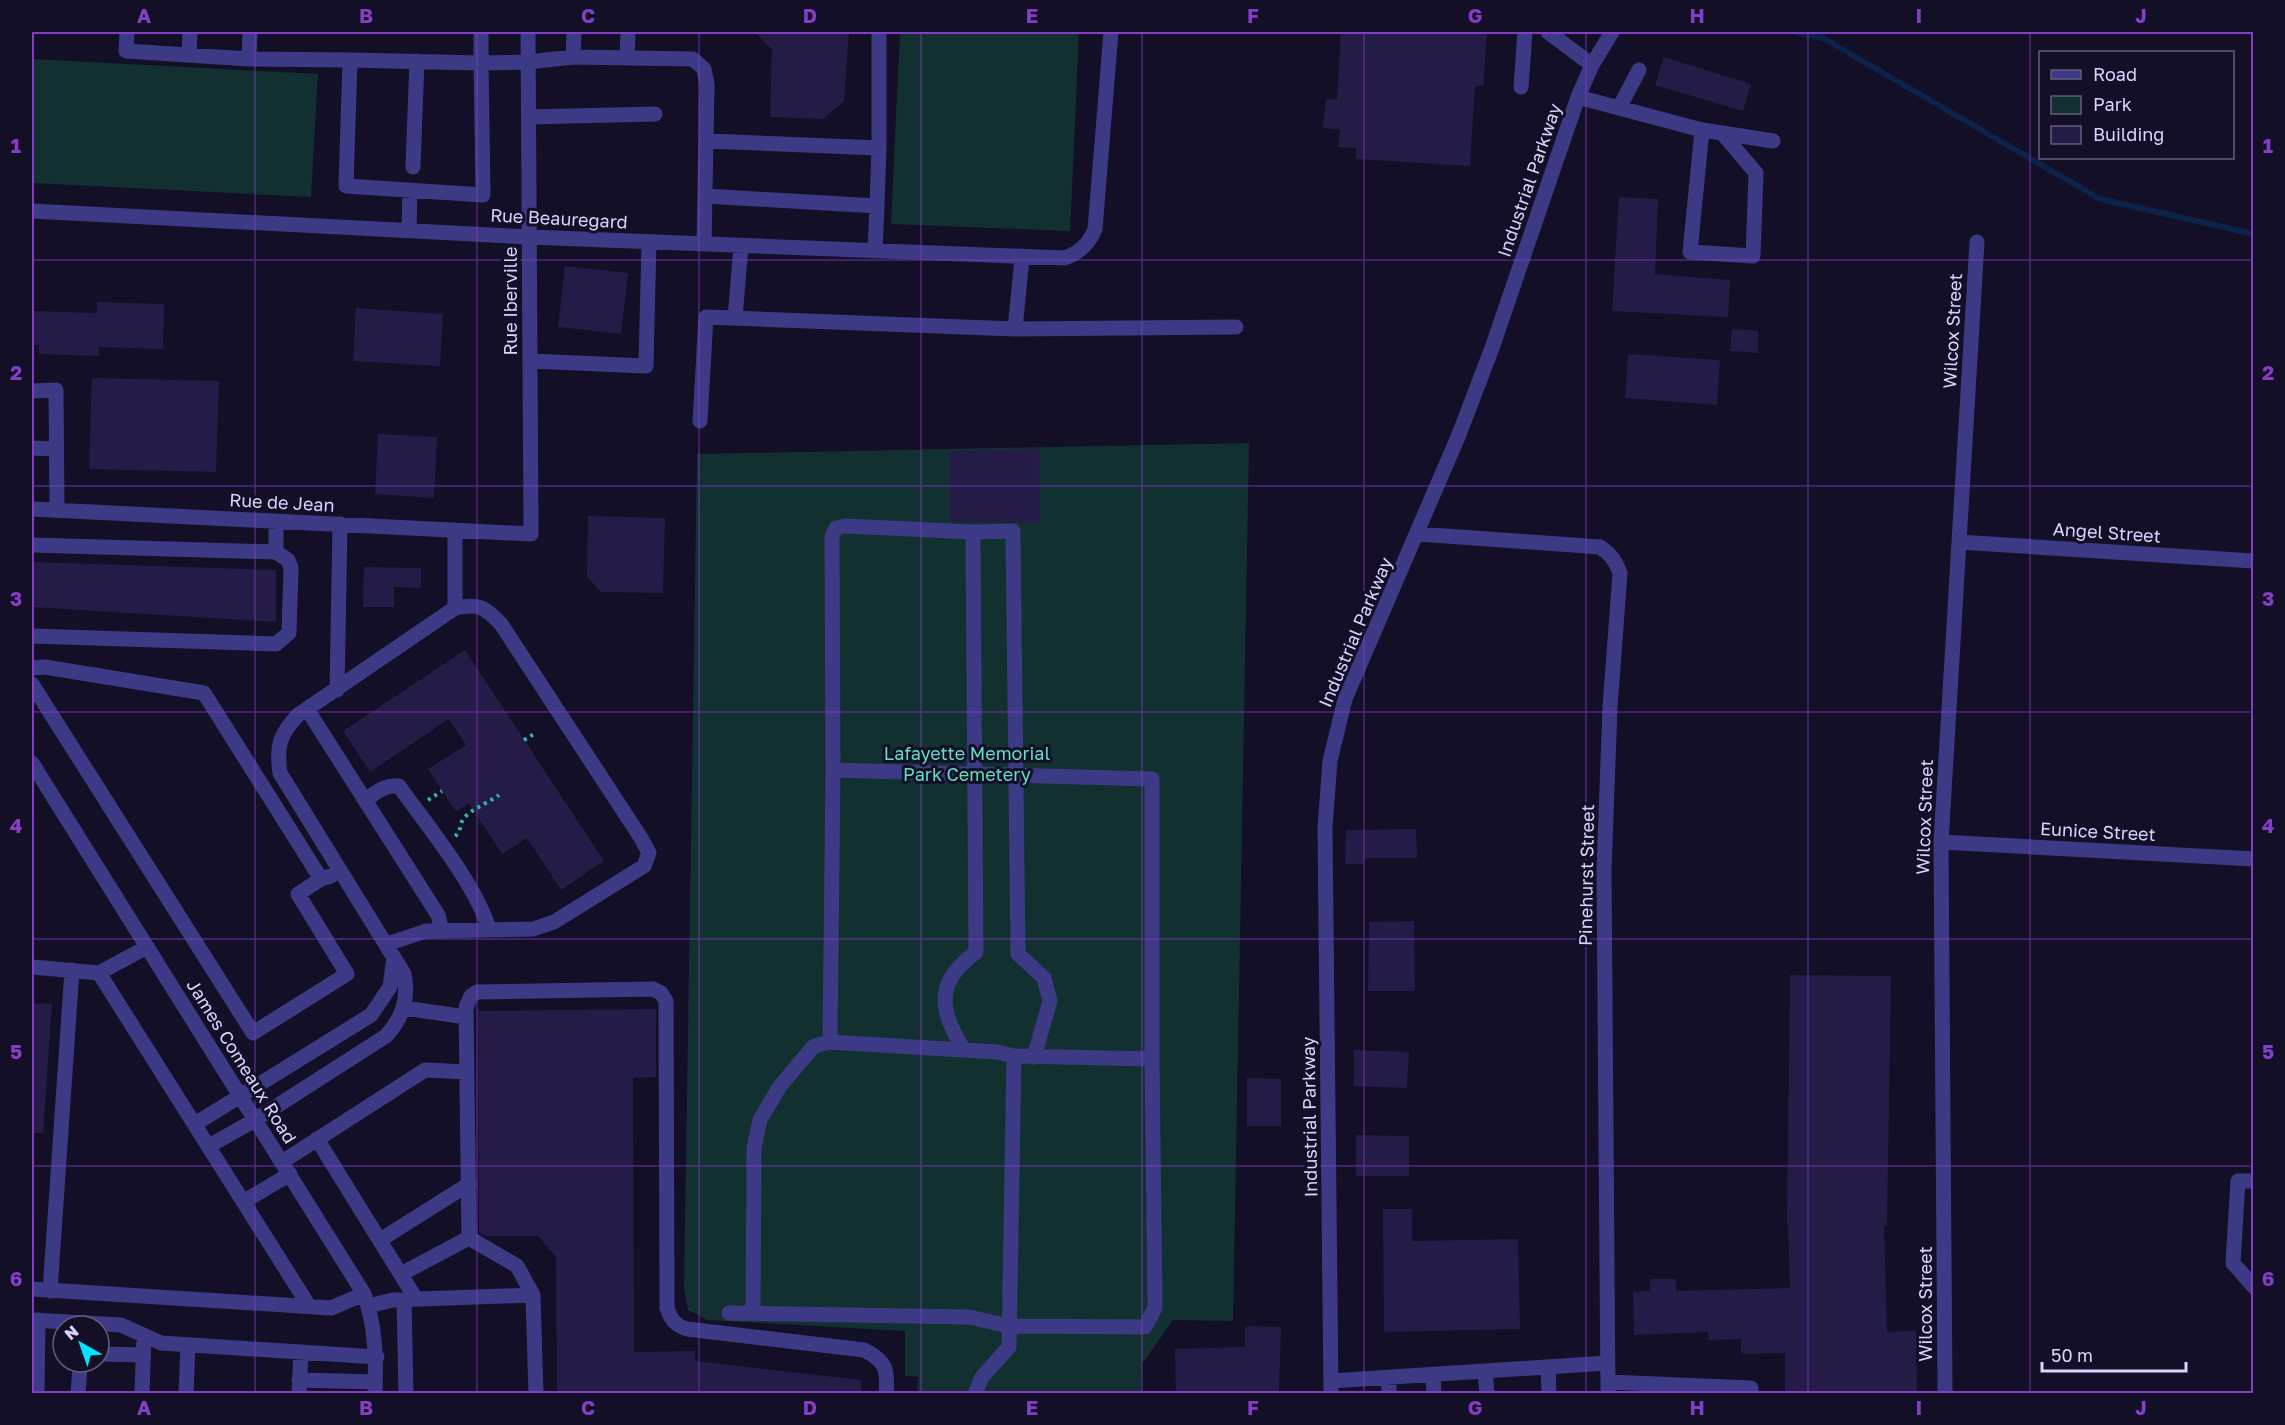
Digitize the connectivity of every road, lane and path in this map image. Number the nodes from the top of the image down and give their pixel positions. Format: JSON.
{"nodes":[{"id":1,"x":127,"y":32,"type":"edge"},
{"id":2,"x":190,"y":32,"type":"edge"},
{"id":3,"x":250,"y":32,"type":"edge"},
{"id":4,"x":481,"y":32,"type":"edge"},
{"id":5,"x":528,"y":32,"type":"edge"},
{"id":6,"x":574,"y":32,"type":"edge"},
{"id":7,"x":628,"y":32,"type":"edge"},
{"id":8,"x":879,"y":32,"type":"edge"},
{"id":9,"x":1111,"y":32,"type":"edge"},
{"id":10,"x":1525,"y":32,"type":"edge"},
{"id":11,"x":1548,"y":32,"type":"edge"},
{"id":12,"x":1612,"y":32,"type":"edge"},
{"id":13,"x":189,"y":56,"type":"junction"},
{"id":14,"x":573,"y":57,"type":"junction"},
{"id":15,"x":627,"y":58,"type":"junction"},
{"id":16,"x":249,"y":59,"type":"junction"},
{"id":17,"x":350,"y":60,"type":"junction"},
{"id":18,"x":417,"y":62,"type":"junction"},
{"id":19,"x":528,"y":62,"type":"junction"},
{"id":20,"x":481,"y":63,"type":"junction"},
{"id":21,"x":1592,"y":65,"type":"junction"},
{"id":22,"x":1640,"y":70,"type":"dead end"},
{"id":23,"x":1521,"y":87,"type":"dead end"},
{"id":24,"x":1578,"y":98,"type":"junction"},
{"id":25,"x":1619,"y":108,"type":"junction"},
{"id":26,"x":655,"y":114,"type":"dead end"},
{"id":27,"x":529,"y":117,"type":"junction"},
{"id":28,"x":1702,"y":130,"type":"junction"},
{"id":29,"x":1722,"y":133,"type":"junction"},
{"id":30,"x":706,"y":141,"type":"junction"},
{"id":31,"x":1773,"y":141,"type":"dead end"},
{"id":32,"x":879,"y":148,"type":"junction"},
{"id":33,"x":413,"y":167,"type":"dead end"},
{"id":34,"x":410,"y":190,"type":"junction"},
{"id":35,"x":705,"y":196,"type":"junction"},
{"id":36,"x":877,"y":206,"type":"junction"},
{"id":37,"x":32,"y":211,"type":"edge"},
{"id":38,"x":409,"y":230,"type":"junction"},
{"id":39,"x":529,"y":237,"type":"junction"},
{"id":40,"x":650,"y":242,"type":"junction"},
{"id":41,"x":1977,"y":242,"type":"dead end"},
{"id":42,"x":704,"y":244,"type":"junction"},
{"id":43,"x":741,"y":246,"type":"junction"},
{"id":44,"x":875,"y":251,"type":"junction"},
{"id":45,"x":1022,"y":258,"type":"junction"},
{"id":46,"x":735,"y":318,"type":"junction"},
{"id":47,"x":1236,"y":327,"type":"dead end"},
{"id":48,"x":1015,"y":329,"type":"junction"},
{"id":49,"x":530,"y":361,"type":"junction"},
{"id":50,"x":32,"y":391,"type":"edge"},
{"id":51,"x":700,"y":421,"type":"dead end"},
{"id":52,"x":32,"y":448,"type":"edge"},
{"id":53,"x":56,"y":449,"type":"junction"},
{"id":54,"x":32,"y":509,"type":"edge"},
{"id":55,"x":57,"y":510,"type":"junction"},
{"id":56,"x":276,"y":521,"type":"junction"},
{"id":57,"x":340,"y":524,"type":"junction"},
{"id":58,"x":455,"y":530,"type":"junction"},
{"id":59,"x":973,"y":532,"type":"junction"},
{"id":60,"x":531,"y":534,"type":"joint"},
{"id":61,"x":1418,"y":534,"type":"junction"},
{"id":62,"x":1959,"y":542,"type":"junction"},
{"id":63,"x":32,"y":545,"type":"edge"},
{"id":64,"x":276,"y":552,"type":"junction"},
{"id":65,"x":2253,"y":561,"type":"edge"},
{"id":66,"x":455,"y":608,"type":"junction"},
{"id":67,"x":32,"y":636,"type":"edge"},
{"id":68,"x":32,"y":668,"type":"edge"},
{"id":69,"x":32,"y":684,"type":"edge"},
{"id":70,"x":338,"y":690,"type":"junction"},
{"id":71,"x":307,"y":709,"type":"junction"},
{"id":72,"x":534,"y":734,"type":"dead end"},
{"id":73,"x":524,"y":740,"type":"dead end"},
{"id":74,"x":32,"y":763,"type":"edge"},
{"id":75,"x":833,"y":770,"type":"junction"},
{"id":76,"x":975,"y":774,"type":"junction"},
{"id":77,"x":1016,"y":775,"type":"junction"},
{"id":78,"x":442,"y":791,"type":"dead end"},
{"id":79,"x":499,"y":795,"type":"dead end"},
{"id":80,"x":365,"y":800,"type":"junction"},
{"id":81,"x":427,"y":800,"type":"dead end"},
{"id":82,"x":452,"y":838,"type":"dead end"},
{"id":83,"x":1941,"y":842,"type":"junction"},
{"id":84,"x":2253,"y":859,"type":"edge"},
{"id":85,"x":342,"y":872,"type":"junction"},
{"id":86,"x":321,"y":879,"type":"junction"},
{"id":87,"x":489,"y":929,"type":"junction"},
{"id":88,"x":441,"y":931,"type":"junction"},
{"id":89,"x":147,"y":947,"type":"junction"},
{"id":90,"x":390,"y":951,"type":"junction"},
{"id":91,"x":32,"y":966,"type":"edge"},
{"id":92,"x":72,"y":970,"type":"junction"},
{"id":93,"x":99,"y":973,"type":"junction"},
{"id":94,"x":404,"y":1008,"type":"junction"},
{"id":95,"x":466,"y":1017,"type":"junction"},
{"id":96,"x":830,"y":1042,"type":"junction"},
{"id":97,"x":964,"y":1050,"type":"junction"},
{"id":98,"x":1014,"y":1056,"type":"junction"},
{"id":99,"x":1034,"y":1057,"type":"junction"},
{"id":100,"x":1152,"y":1059,"type":"junction"},
{"id":101,"x":467,"y":1072,"type":"junction"},
{"id":102,"x":241,"y":1096,"type":"junction"},
{"id":103,"x":255,"y":1120,"type":"junction"},
{"id":104,"x":195,"y":1124,"type":"junction"},
{"id":105,"x":317,"y":1139,"type":"junction"},
{"id":106,"x":209,"y":1146,"type":"junction"},
{"id":107,"x":286,"y":1168,"type":"junction"},
{"id":108,"x":2253,"y":1181,"type":"edge"},
{"id":109,"x":469,"y":1184,"type":"junction"},
{"id":110,"x":243,"y":1202,"type":"junction"},
{"id":111,"x":469,"y":1238,"type":"junction"},
{"id":112,"x":380,"y":1240,"type":"junction"},
{"id":113,"x":401,"y":1274,"type":"junction"},
{"id":114,"x":2253,"y":1287,"type":"edge"},
{"id":115,"x":32,"y":1289,"type":"edge"},
{"id":116,"x":50,"y":1291,"type":"junction"},
{"id":117,"x":533,"y":1295,"type":"junction"},
{"id":118,"x":366,"y":1300,"type":"junction"},
{"id":119,"x":410,"y":1300,"type":"junction"},
{"id":120,"x":309,"y":1306,"type":"junction"},
{"id":121,"x":729,"y":1313,"type":"dead end"},
{"id":122,"x":753,"y":1314,"type":"junction"},
{"id":123,"x":34,"y":1320,"type":"edge"},
{"id":124,"x":1009,"y":1326,"type":"junction"},
{"id":125,"x":144,"y":1335,"type":"junction"},
{"id":126,"x":188,"y":1345,"type":"junction"},
{"id":127,"x":301,"y":1352,"type":"junction"},
{"id":128,"x":111,"y":1354,"type":"edge"},
{"id":129,"x":143,"y":1355,"type":"junction"},
{"id":130,"x":376,"y":1357,"type":"junction"},
{"id":131,"x":1607,"y":1363,"type":"junction"},
{"id":132,"x":34,"y":1367,"type":"edge"},
{"id":133,"x":1548,"y":1367,"type":"junction"},
{"id":134,"x":1485,"y":1371,"type":"junction"},
{"id":135,"x":79,"y":1374,"type":"edge"},
{"id":136,"x":1433,"y":1375,"type":"junction"},
{"id":137,"x":1389,"y":1377,"type":"junction"},
{"id":138,"x":299,"y":1387,"type":"edge"},
{"id":139,"x":1331,"y":1387,"type":"edge"},
{"id":140,"x":375,"y":1388,"type":"edge"},
{"id":141,"x":1608,"y":1388,"type":"edge"},
{"id":142,"x":37,"y":1394,"type":"edge"},
{"id":143,"x":78,"y":1394,"type":"edge"},
{"id":144,"x":142,"y":1394,"type":"edge"},
{"id":145,"x":186,"y":1394,"type":"edge"},
{"id":146,"x":406,"y":1394,"type":"edge"},
{"id":147,"x":536,"y":1394,"type":"edge"},
{"id":148,"x":886,"y":1394,"type":"edge"},
{"id":149,"x":975,"y":1394,"type":"edge"},
{"id":150,"x":1389,"y":1394,"type":"edge"},
{"id":151,"x":1434,"y":1394,"type":"edge"},
{"id":152,"x":1486,"y":1394,"type":"edge"},
{"id":153,"x":1549,"y":1394,"type":"edge"},
{"id":154,"x":1751,"y":1394,"type":"edge"},
{"id":155,"x":1945,"y":1394,"type":"edge"}],
"edges":[{"from":1,"to":13,"type":"street"},
{"from":2,"to":13,"type":"street"},
{"from":3,"to":16,"type":"street"},
{"from":4,"to":20,"type":"street"},
{"from":5,"to":19,"type":"street","name":"Rue Iberville"},
{"from":6,"to":14,"type":"street"},
{"from":7,"to":15,"type":"street"},
{"from":8,"to":32,"type":"street"},
{"from":9,"to":45,"type":"street","name":"Rue Beauregard"},
{"from":10,"to":23,"type":"street"},
{"from":11,"to":21,"type":"street"},
{"from":12,"to":21,"type":"street","name":"Industrial Parkway"},
{"from":13,"to":16,"type":"street"},
{"from":14,"to":15,"type":"street"},
{"from":14,"to":19,"type":"street"},
{"from":15,"to":30,"type":"street"},
{"from":16,"to":17,"type":"street"},
{"from":17,"to":18,"type":"street"},
{"from":17,"to":34,"type":"street"},
{"from":18,"to":20,"type":"street"},
{"from":18,"to":33,"type":"street"},
{"from":19,"to":20,"type":"street"},
{"from":19,"to":27,"type":"street","name":"Rue Iberville"},
{"from":20,"to":34,"type":"street"},
{"from":21,"to":24,"type":"street","name":"Industrial Parkway"},
{"from":22,"to":25,"type":"street"},
{"from":24,"to":25,"type":"street"},
{"from":24,"to":61,"type":"street","name":"Industrial Parkway"},
{"from":25,"to":28,"type":"street"},
{"from":26,"to":27,"type":"street"},
{"from":27,"to":39,"type":"street","name":"Rue Iberville"},
{"from":28,"to":29,"type":"street"},
{"from":28,"to":29,"type":"street"},
{"from":29,"to":31,"type":"street"},
{"from":30,"to":32,"type":"street"},
{"from":30,"to":35,"type":"street"},
{"from":32,"to":36,"type":"street"},
{"from":34,"to":38,"type":"street"},
{"from":35,"to":36,"type":"street"},
{"from":35,"to":42,"type":"street"},
{"from":36,"to":44,"type":"street"},
{"from":37,"to":38,"type":"street","name":"Rue Beauregard"},
{"from":38,"to":39,"type":"street","name":"Rue Beauregard"},
{"from":39,"to":40,"type":"street","name":"Rue Beauregard"},
{"from":39,"to":49,"type":"street","name":"Rue Iberville"},
{"from":40,"to":42,"type":"street","name":"Rue Beauregard"},
{"from":40,"to":49,"type":"street"},
{"from":41,"to":62,"type":"street","name":"Wilcox Street"},
{"from":42,"to":43,"type":"street","name":"Rue Beauregard"},
{"from":43,"to":44,"type":"street","name":"Rue Beauregard"},
{"from":43,"to":46,"type":"street"},
{"from":44,"to":45,"type":"street","name":"Rue Beauregard"},
{"from":45,"to":48,"type":"street"},
{"from":46,"to":48,"type":"street"},
{"from":46,"to":51,"type":"street"},
{"from":47,"to":48,"type":"street"},
{"from":49,"to":60,"type":"street","name":"Rue Iberville"},
{"from":50,"to":53,"type":"street"},
{"from":52,"to":53,"type":"street"},
{"from":53,"to":55,"type":"street"},
{"from":54,"to":55,"type":"street","name":"Rue de Jean"},
{"from":55,"to":56,"type":"street","name":"Rue de Jean"},
{"from":56,"to":57,"type":"street","name":"Rue de Jean"},
{"from":56,"to":64,"type":"street"},
{"from":57,"to":58,"type":"street","name":"Rue de Jean"},
{"from":57,"to":70,"type":"street"},
{"from":58,"to":60,"type":"street","name":"Rue de Jean"},
{"from":58,"to":66,"type":"street"},
{"from":59,"to":75,"type":"street"},
{"from":59,"to":76,"type":"street"},
{"from":59,"to":77,"type":"street"},
{"from":61,"to":131,"type":"street","name":"Pinehurst Street"},
{"from":61,"to":139,"type":"street","name":"Industrial Parkway"},
{"from":62,"to":65,"type":"street","name":"Angel Street"},
{"from":62,"to":83,"type":"street","name":"Wilcox Street"},
{"from":63,"to":64,"type":"street"},
{"from":64,"to":67,"type":"street"},
{"from":66,"to":70,"type":"street"},
{"from":66,"to":87,"type":"street"},
{"from":68,"to":86,"type":"street"},
{"from":69,"to":86,"type":"street"},
{"from":70,"to":71,"type":"street"},
{"from":71,"to":80,"type":"street"},
{"from":71,"to":85,"type":"street"},
{"from":72,"to":73,"type":"path"},
{"from":74,"to":89,"type":"street","name":"James Comeaux Road"},
{"from":75,"to":76,"type":"street"},
{"from":75,"to":96,"type":"street"},
{"from":76,"to":77,"type":"street"},
{"from":76,"to":97,"type":"street"},
{"from":77,"to":99,"type":"street"},
{"from":77,"to":100,"type":"street"},
{"from":78,"to":81,"type":"path"},
{"from":79,"to":82,"type":"path"},
{"from":80,"to":87,"type":"street"},
{"from":80,"to":88,"type":"street"},
{"from":83,"to":84,"type":"street","name":"Eunice Street"},
{"from":83,"to":155,"type":"street","name":"Wilcox Street"},
{"from":85,"to":86,"type":"street"},
{"from":85,"to":90,"type":"street"},
{"from":87,"to":88,"type":"street"},
{"from":88,"to":90,"type":"street"},
{"from":89,"to":93,"type":"street"},
{"from":89,"to":102,"type":"street","name":"James Comeaux Road"},
{"from":90,"to":94,"type":"street"},
{"from":90,"to":102,"type":"street"},
{"from":91,"to":92,"type":"street"},
{"from":92,"to":93,"type":"street"},
{"from":92,"to":116,"type":"street"},
{"from":93,"to":104,"type":"street"},
{"from":94,"to":95,"type":"street"},
{"from":94,"to":103,"type":"street"},
{"from":95,"to":101,"type":"street"},
{"from":95,"to":148,"type":"street"},
{"from":96,"to":97,"type":"street"},
{"from":96,"to":122,"type":"street"},
{"from":97,"to":98,"type":"street"},
{"from":98,"to":99,"type":"street"},
{"from":98,"to":124,"type":"street"},
{"from":99,"to":100,"type":"street"},
{"from":100,"to":124,"type":"street"},
{"from":101,"to":105,"type":"street"},
{"from":101,"to":109,"type":"street"},
{"from":102,"to":103,"type":"street","name":"James Comeaux Road"},
{"from":102,"to":104,"type":"street"},
{"from":103,"to":106,"type":"street"},
{"from":103,"to":107,"type":"street","name":"James Comeaux Road"},
{"from":104,"to":106,"type":"street"},
{"from":105,"to":107,"type":"street"},
{"from":105,"to":112,"type":"street"},
{"from":106,"to":110,"type":"street"},
{"from":107,"to":110,"type":"street"},
{"from":107,"to":118,"type":"street","name":"James Comeaux Road"},
{"from":108,"to":114,"type":"street"},
{"from":109,"to":111,"type":"street"},
{"from":109,"to":112,"type":"street"},
{"from":110,"to":120,"type":"street"},
{"from":111,"to":113,"type":"street"},
{"from":111,"to":117,"type":"street"},
{"from":112,"to":113,"type":"street"},
{"from":113,"to":119,"type":"street"},
{"from":115,"to":116,"type":"street"},
{"from":116,"to":120,"type":"street"},
{"from":117,"to":119,"type":"street"},
{"from":117,"to":147,"type":"street"},
{"from":118,"to":119,"type":"street"},
{"from":118,"to":120,"type":"street"},
{"from":118,"to":130,"type":"street","name":"James Comeaux Road"},
{"from":119,"to":146,"type":"street"},
{"from":121,"to":122,"type":"street"},
{"from":122,"to":124,"type":"street"},
{"from":123,"to":125,"type":"street"},
{"from":123,"to":132,"type":"street"},
{"from":124,"to":149,"type":"street"},
{"from":125,"to":126,"type":"street"},
{"from":125,"to":129,"type":"street"},
{"from":126,"to":127,"type":"street"},
{"from":126,"to":145,"type":"street"},
{"from":127,"to":130,"type":"street"},
{"from":127,"to":138,"type":"street"},
{"from":128,"to":129,"type":"street"},
{"from":129,"to":144,"type":"street"},
{"from":130,"to":140,"type":"street","name":"James Comeaux Road"},
{"from":131,"to":133,"type":"street"},
{"from":131,"to":141,"type":"street","name":"Pinehurst Street"},
{"from":132,"to":142,"type":"street"},
{"from":133,"to":134,"type":"street"},
{"from":133,"to":153,"type":"street"},
{"from":134,"to":136,"type":"street"},
{"from":134,"to":152,"type":"street"},
{"from":135,"to":143,"type":"street"},
{"from":136,"to":137,"type":"street"},
{"from":136,"to":151,"type":"street"},
{"from":137,"to":139,"type":"street"},
{"from":137,"to":150,"type":"street"},
{"from":138,"to":140,"type":"street"},
{"from":141,"to":154,"type":"street"}]}
